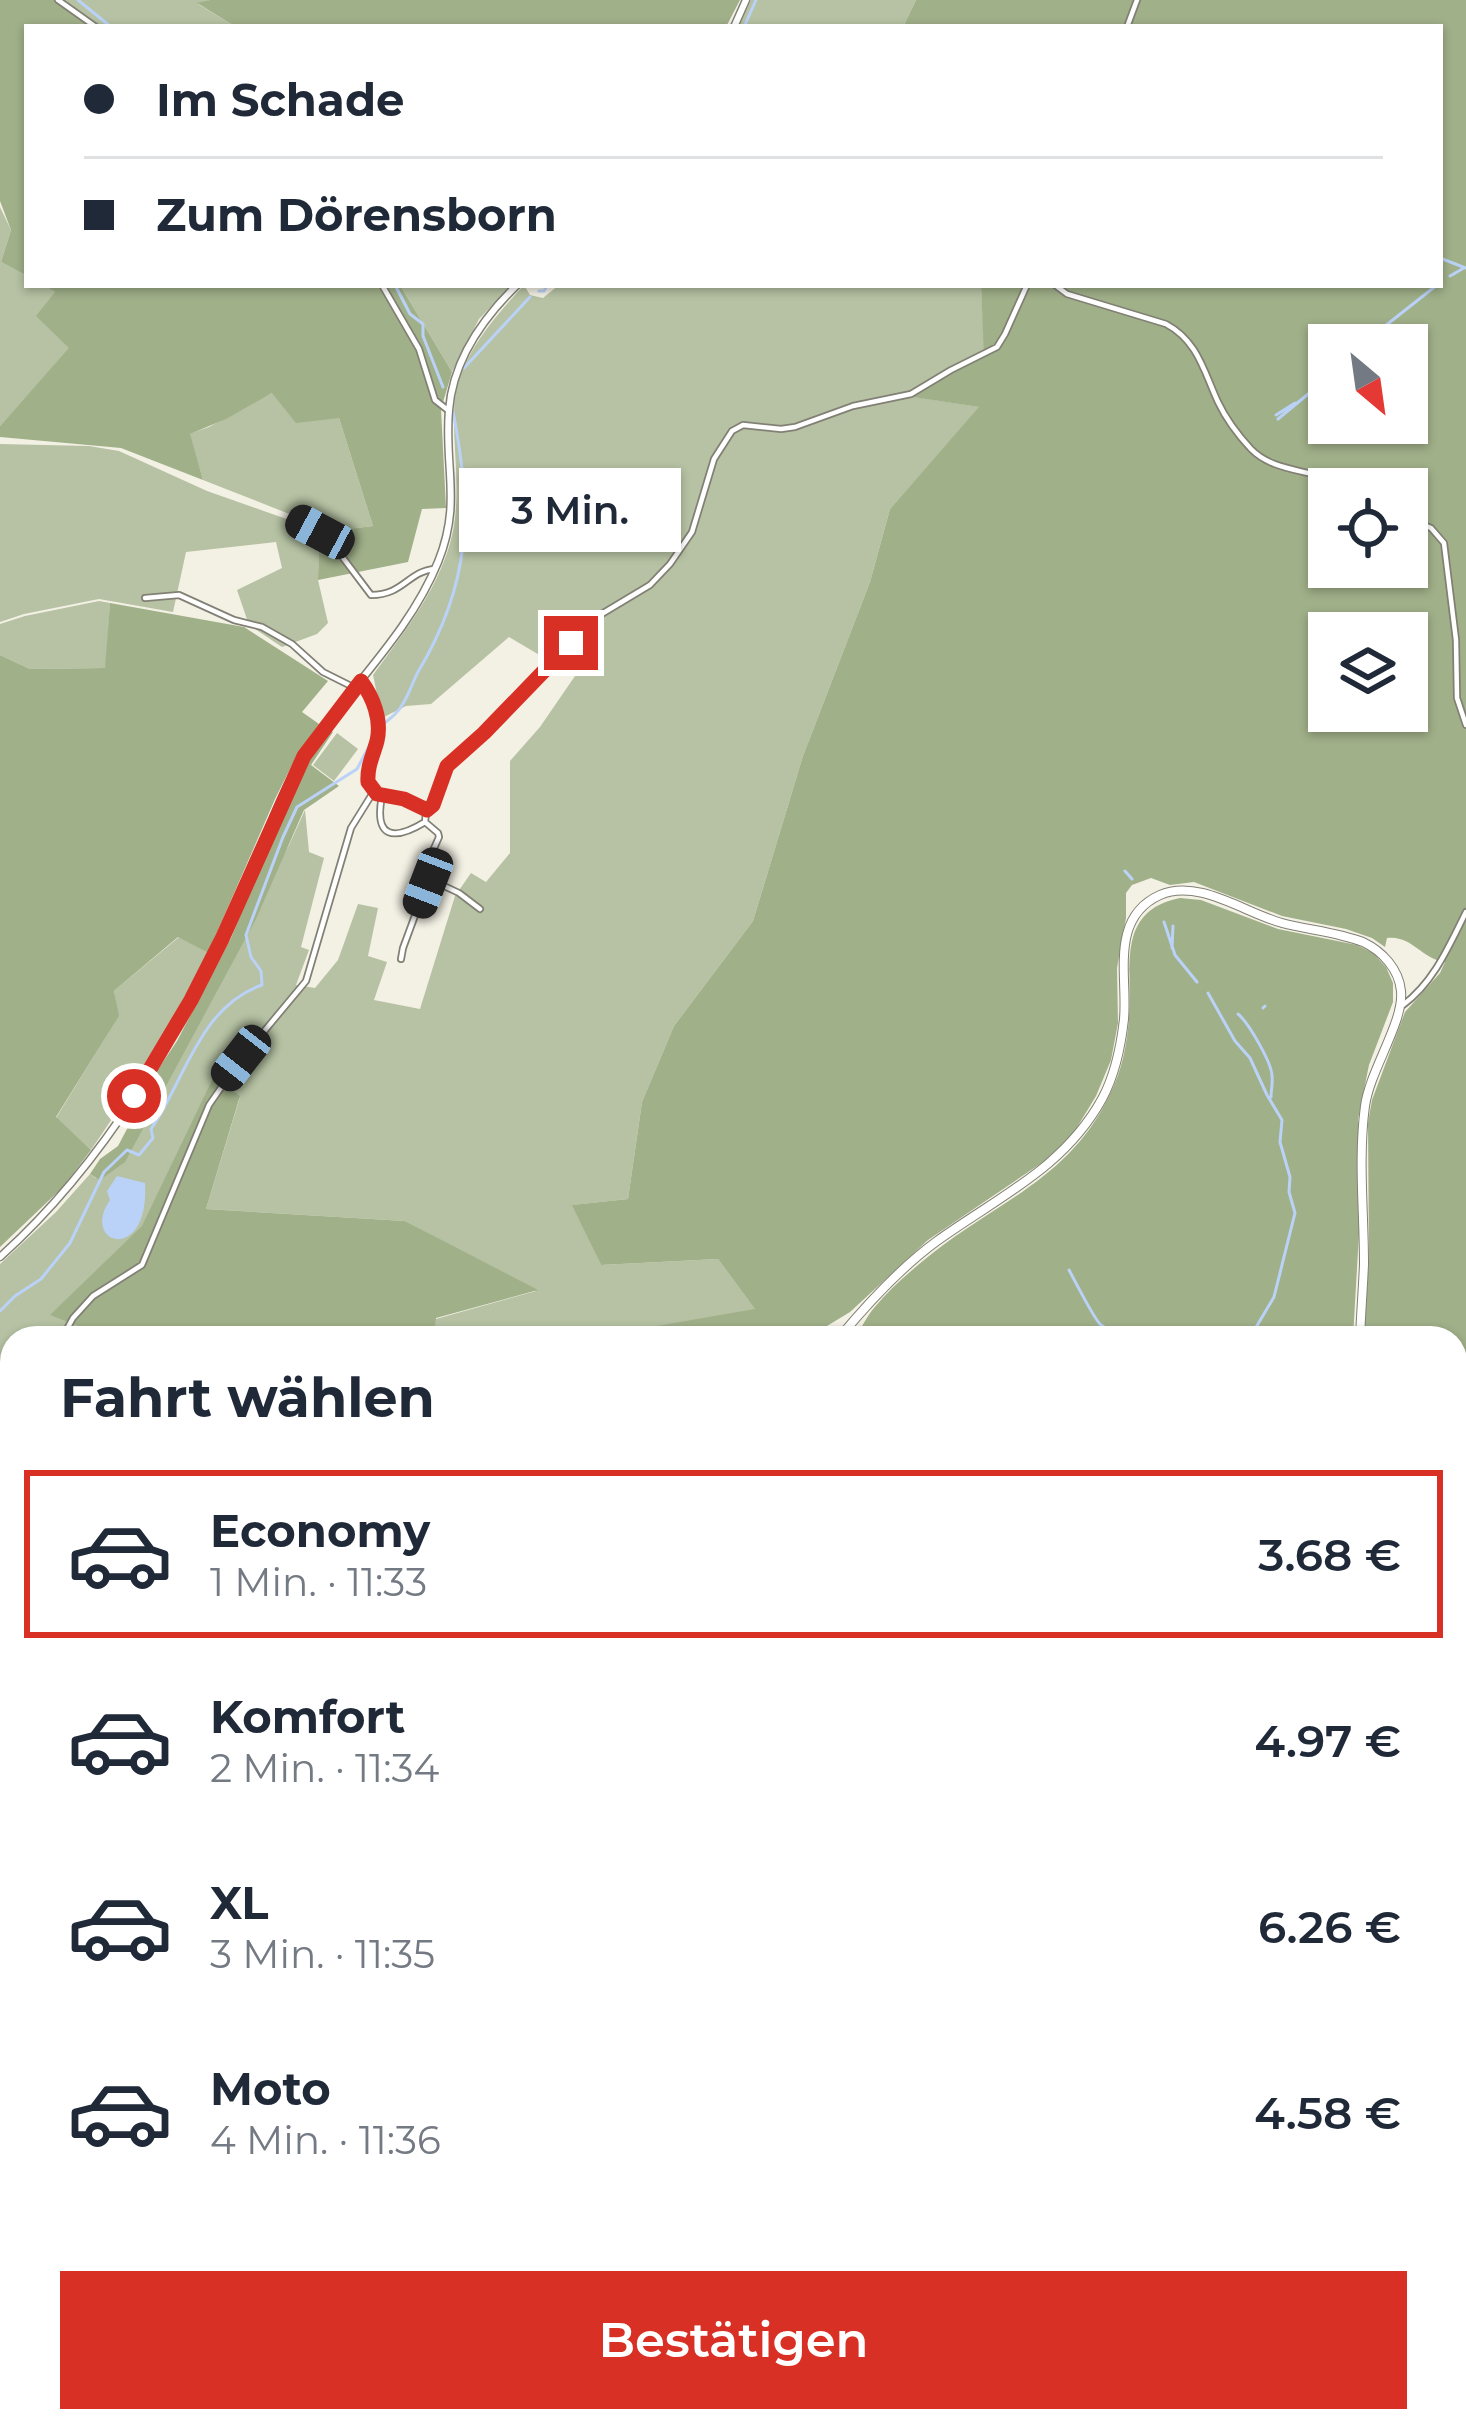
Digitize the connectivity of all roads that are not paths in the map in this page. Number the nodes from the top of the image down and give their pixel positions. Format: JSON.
{"nodes":[{"id":1,"x":58,"y":0,"type":"edge"},
{"id":2,"x":92,"y":24,"type":"edge"},
{"id":3,"x":384,"y":288,"type":"edge"},
{"id":4,"x":514,"y":288,"type":"edge"},
{"id":5,"x":1026,"y":288,"type":"edge"},
{"id":6,"x":1058,"y":288,"type":"edge"},
{"id":7,"x":449,"y":412,"type":"junction"},
{"id":8,"x":1308,"y":472,"type":"edge"},
{"id":9,"x":296,"y":520,"type":"dead end"},
{"id":10,"x":1428,"y":527,"type":"edge"},
{"id":11,"x":435,"y":569,"type":"junction"},
{"id":12,"x":145,"y":598,"type":"dead end"},
{"id":13,"x":358,"y":684,"type":"junction"},
{"id":14,"x":1466,"y":724,"type":"edge"},
{"id":15,"x":374,"y":791,"type":"junction"},
{"id":16,"x":382,"y":796,"type":"junction"},
{"id":17,"x":427,"y":810,"type":"junction"},
{"id":18,"x":425,"y":822,"type":"junction"},
{"id":19,"x":427,"y":878,"type":"junction"},
{"id":20,"x":480,"y":909,"type":"dead end"},
{"id":21,"x":1466,"y":912,"type":"edge"},
{"id":22,"x":401,"y":959,"type":"dead end"},
{"id":23,"x":1398,"y":1008,"type":"junction"},
{"id":24,"x":0,"y":1257,"type":"edge"},
{"id":25,"x":69,"y":1326,"type":"edge"},
{"id":26,"x":850,"y":1326,"type":"edge"},
{"id":27,"x":1361,"y":1326,"type":"edge"}],
"edges":[{"from":1,"to":2,"type":"street"},
{"from":3,"to":7,"type":"street"},
{"from":4,"to":7,"type":"street"},
{"from":5,"to":17,"type":"street"},
{"from":6,"to":8,"type":"street"},
{"from":7,"to":11,"type":"street"},
{"from":9,"to":11,"type":"street"},
{"from":10,"to":14,"type":"street"},
{"from":11,"to":13,"type":"street"},
{"from":12,"to":13,"type":"street"},
{"from":13,"to":15,"type":"street"},
{"from":13,"to":24,"type":"street"},
{"from":15,"to":16,"type":"street"},
{"from":15,"to":25,"type":"street"},
{"from":16,"to":17,"type":"street"},
{"from":16,"to":18,"type":"street"},
{"from":17,"to":18,"type":"street"},
{"from":18,"to":19,"type":"street"},
{"from":19,"to":20,"type":"street"},
{"from":19,"to":22,"type":"street"},
{"from":21,"to":23,"type":"street"},
{"from":23,"to":26,"type":"main road"},
{"from":23,"to":27,"type":"main road"}]}
